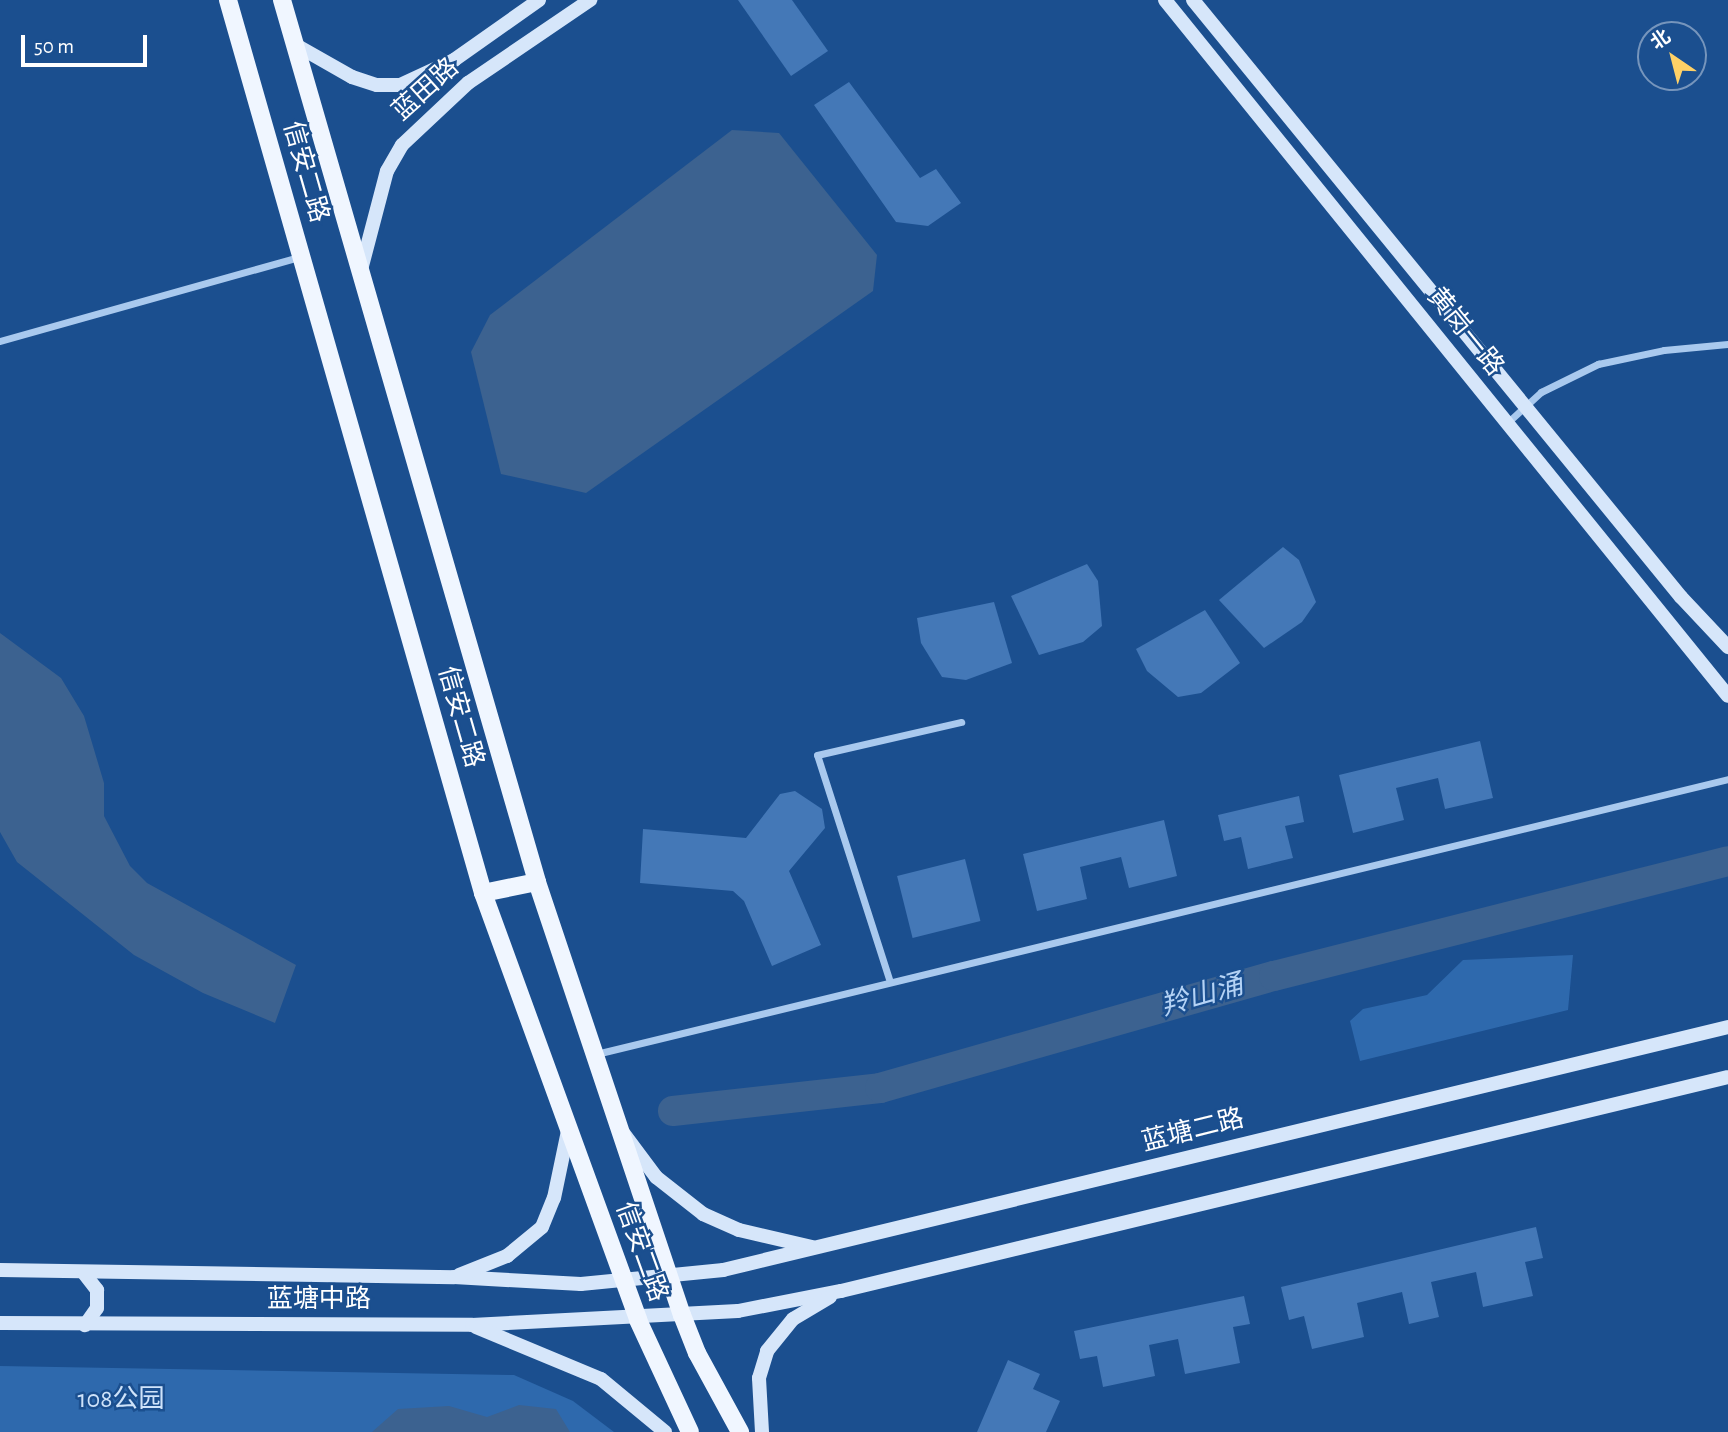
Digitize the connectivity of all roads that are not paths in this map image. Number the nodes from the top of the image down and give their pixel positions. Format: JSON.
{"nodes":[{"id":1,"x":228,"y":0,"type":"edge"},
{"id":2,"x":282,"y":0,"type":"edge"},
{"id":3,"x":539,"y":0,"type":"edge"},
{"id":4,"x":590,"y":0,"type":"edge"},
{"id":5,"x":1165,"y":0,"type":"edge"},
{"id":6,"x":1193,"y":0,"type":"edge"},
{"id":7,"x":294,"y":44,"type":"junction"},
{"id":8,"x":301,"y":256,"type":"junction"},
{"id":9,"x":362,"y":266,"type":"junction"},
{"id":10,"x":0,"y":341,"type":"edge"},
{"id":11,"x":1728,"y":344,"type":"edge"},
{"id":12,"x":1525,"y":406,"type":"junction"},
{"id":13,"x":1507,"y":423,"type":"junction"},
{"id":14,"x":1728,"y":647,"type":"edge"},
{"id":15,"x":1728,"y":696,"type":"edge"},
{"id":16,"x":961,"y":722,"type":"dead end"},
{"id":17,"x":1728,"y":779,"type":"edge"},
{"id":18,"x":537,"y":882,"type":"junction"},
{"id":19,"x":483,"y":893,"type":"junction"},
{"id":20,"x":890,"y":982,"type":"junction"},
{"id":21,"x":1728,"y":1027,"type":"edge"},
{"id":22,"x":595,"y":1054,"type":"junction"},
{"id":23,"x":1728,"y":1077,"type":"edge"},
{"id":24,"x":614,"y":1120,"type":"junction"},
{"id":25,"x":568,"y":1131,"type":"junction"},
{"id":26,"x":817,"y":1248,"type":"junction"},
{"id":27,"x":0,"y":1270,"type":"edge"},
{"id":28,"x":83,"y":1272,"type":"junction"},
{"id":29,"x":454,"y":1277,"type":"junction"},
{"id":30,"x":669,"y":1277,"type":"junction"},
{"id":31,"x":625,"y":1283,"type":"junction"},
{"id":32,"x":841,"y":1292,"type":"junction"},
{"id":33,"x":682,"y":1315,"type":"junction"},
{"id":34,"x":638,"y":1320,"type":"junction"},
{"id":35,"x":0,"y":1323,"type":"edge"},
{"id":36,"x":85,"y":1325,"type":"junction"},
{"id":37,"x":472,"y":1325,"type":"junction"},
{"id":38,"x":665,"y":1432,"type":"edge"},
{"id":39,"x":690,"y":1432,"type":"edge"},
{"id":40,"x":740,"y":1432,"type":"edge"},
{"id":41,"x":762,"y":1432,"type":"edge"}],
"edges":[{"from":1,"to":8,"type":"main road","name":"信安二路"},
{"from":2,"to":7,"type":"main road","name":"信安二路"},
{"from":3,"to":7,"type":"main road","name":"蓝田路"},
{"from":4,"to":9,"type":"main road","name":"蓝田路"},
{"from":5,"to":13,"type":"main road","name":"黄岗一路"},
{"from":6,"to":12,"type":"main road","name":"黄岗一路"},
{"from":7,"to":9,"type":"main road","name":"信安二路"},
{"from":8,"to":10,"type":"street"},
{"from":8,"to":19,"type":"main road","name":"信安二路"},
{"from":9,"to":18,"type":"main road","name":"信安二路"},
{"from":11,"to":12,"type":"street"},
{"from":12,"to":13,"type":"street"},
{"from":12,"to":14,"type":"main road","name":"黄岗一路"},
{"from":13,"to":15,"type":"main road","name":"黄岗一路"},
{"from":16,"to":20,"type":"street"},
{"from":17,"to":20,"type":"street"},
{"from":18,"to":19,"type":"main road"},
{"from":18,"to":22,"type":"main road","name":"信安二路"},
{"from":19,"to":25,"type":"main road","name":"信安二路"},
{"from":20,"to":22,"type":"street"},
{"from":21,"to":26,"type":"main road","name":"蓝塘二路"},
{"from":22,"to":24,"type":"main road","name":"信安二路"},
{"from":23,"to":32,"type":"main road"},
{"from":24,"to":26,"type":"main road"},
{"from":24,"to":30,"type":"main road","name":"信安二路"},
{"from":25,"to":29,"type":"main road"},
{"from":25,"to":31,"type":"main road","name":"信安二路"},
{"from":26,"to":30,"type":"main road","name":"蓝塘二路"},
{"from":27,"to":28,"type":"main road","name":"蓝塘中路"},
{"from":28,"to":29,"type":"main road","name":"蓝塘中路"},
{"from":28,"to":36,"type":"main road"},
{"from":29,"to":31,"type":"main road","name":"蓝塘中路"},
{"from":30,"to":31,"type":"main road","name":"蓝塘二路"},
{"from":30,"to":33,"type":"main road","name":"信安二路"},
{"from":31,"to":34,"type":"main road","name":"信安二路"},
{"from":32,"to":33,"type":"main road"},
{"from":32,"to":41,"type":"main road"},
{"from":33,"to":34,"type":"main road","name":"蓝塘中路"},
{"from":33,"to":40,"type":"main road","name":"信安二路"},
{"from":34,"to":37,"type":"main road","name":"蓝塘中路"},
{"from":34,"to":39,"type":"main road","name":"信安二路"},
{"from":35,"to":36,"type":"main road","name":"蓝塘中路"},
{"from":36,"to":37,"type":"main road","name":"蓝塘中路"},
{"from":37,"to":38,"type":"main road"}]}
